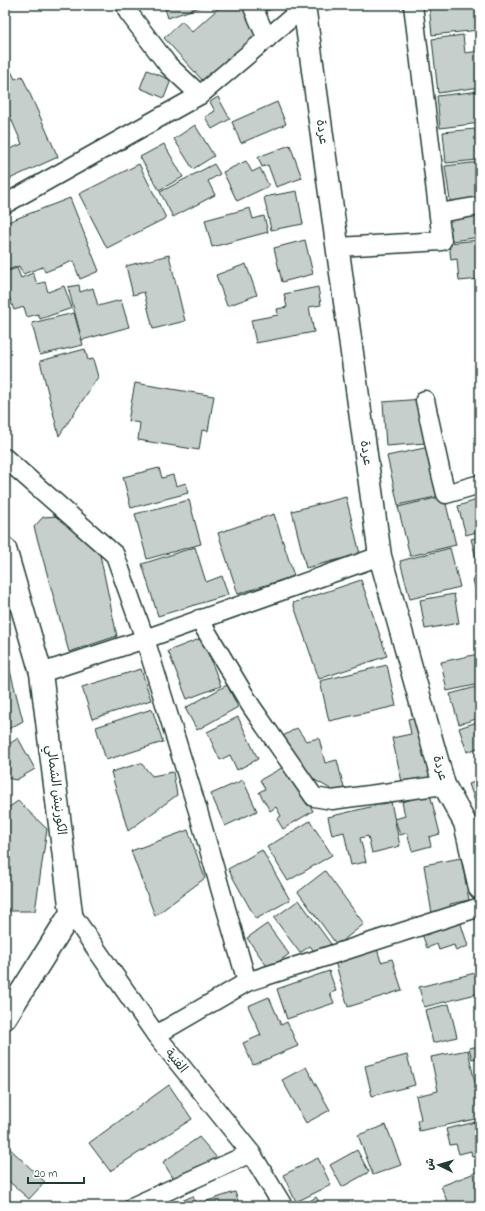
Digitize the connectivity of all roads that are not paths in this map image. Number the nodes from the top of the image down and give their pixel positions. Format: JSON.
{"nodes":[{"id":1,"x":126,"y":5,"type":"edge"},
{"id":2,"x":252,"y":5,"type":"edge"},
{"id":3,"x":413,"y":5,"type":"edge"},
{"id":4,"x":304,"y":6,"type":"edge"},
{"id":5,"x":267,"y":39,"type":"junction"},
{"id":6,"x":200,"y":95,"type":"junction"},
{"id":7,"x":5,"y":204,"type":"edge"},
{"id":8,"x":480,"y":206,"type":"edge"},
{"id":9,"x":439,"y":213,"type":"junction"},
{"id":10,"x":338,"y":247,"type":"junction"},
{"id":11,"x":425,"y":400,"type":"dead end"},
{"id":12,"x":5,"y":458,"type":"edge"},
{"id":13,"x":480,"y":484,"type":"edge"},
{"id":14,"x":5,"y":549,"type":"edge"},
{"id":15,"x":380,"y":556,"type":"junction"},
{"id":16,"x":200,"y":619,"type":"junction"},
{"id":17,"x":145,"y":638,"type":"junction"},
{"id":18,"x":41,"y":673,"type":"junction"},
{"id":19,"x":444,"y":784,"type":"junction"},
{"id":20,"x":480,"y":888,"type":"edge"},
{"id":21,"x":480,"y":906,"type":"edge"},
{"id":22,"x":71,"y":913,"type":"junction"},
{"id":23,"x":247,"y":982,"type":"junction"},
{"id":24,"x":5,"y":1018,"type":"edge"},
{"id":25,"x":156,"y":1036,"type":"junction"},
{"id":26,"x":251,"y":1152,"type":"junction"},
{"id":27,"x":134,"y":1206,"type":"edge"},
{"id":28,"x":283,"y":1206,"type":"edge"}],
"edges":[{"from":1,"to":6,"type":"street"},
{"from":2,"to":5,"type":"street"},
{"from":3,"to":9,"type":"street"},
{"from":4,"to":5,"type":"street"},
{"from":4,"to":10,"type":"street","name":"عردة"},
{"from":5,"to":6,"type":"street"},
{"from":6,"to":7,"type":"street"},
{"from":8,"to":9,"type":"street"},
{"from":9,"to":10,"type":"street"},
{"from":10,"to":15,"type":"street","name":"عردة"},
{"from":11,"to":13,"type":"street"},
{"from":12,"to":17,"type":"street"},
{"from":14,"to":18,"type":"street","name":"الكورنيش الشمالي"},
{"from":15,"to":16,"type":"street"},
{"from":15,"to":19,"type":"street","name":"عردة"},
{"from":16,"to":17,"type":"street"},
{"from":16,"to":19,"type":"street"},
{"from":17,"to":18,"type":"street"},
{"from":17,"to":23,"type":"street"},
{"from":18,"to":22,"type":"street","name":"الكورنيش الشمالي"},
{"from":19,"to":20,"type":"street","name":"عردة"},
{"from":21,"to":23,"type":"street"},
{"from":22,"to":24,"type":"street"},
{"from":22,"to":25,"type":"street","name":"الفنية"},
{"from":23,"to":25,"type":"street"},
{"from":25,"to":26,"type":"street","name":"الفنية"},
{"from":26,"to":27,"type":"street"},
{"from":26,"to":28,"type":"street","name":"الفنية"}]}
